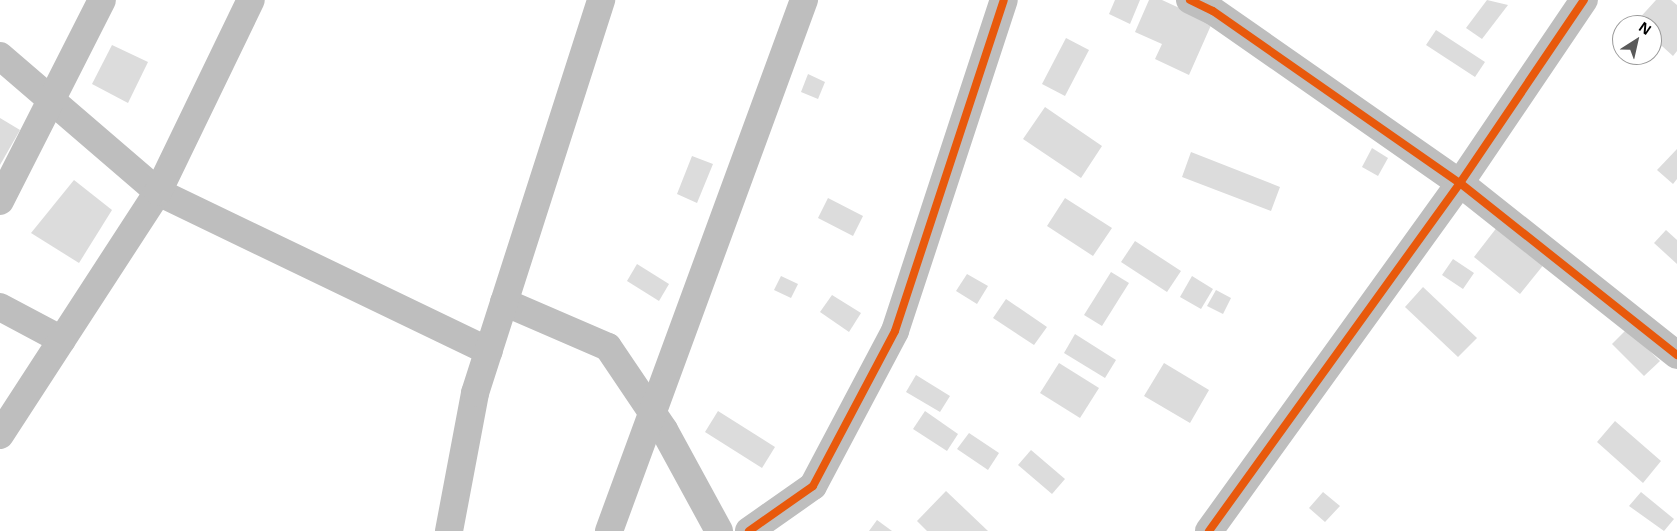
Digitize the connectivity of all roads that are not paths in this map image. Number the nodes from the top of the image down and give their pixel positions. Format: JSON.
{"nodes":[{"id":1,"x":102,"y":0,"type":"edge"},
{"id":2,"x":251,"y":0,"type":"edge"},
{"id":3,"x":601,"y":0,"type":"edge"},
{"id":4,"x":804,"y":0,"type":"edge"},
{"id":5,"x":1004,"y":0,"type":"edge"},
{"id":6,"x":1190,"y":0,"type":"edge"},
{"id":7,"x":1584,"y":0,"type":"edge"},
{"id":8,"x":0,"y":56,"type":"edge"},
{"id":9,"x":52,"y":100,"type":"junction"},
{"id":10,"x":1460,"y":183,"type":"junction"},
{"id":11,"x":158,"y":192,"type":"junction"},
{"id":12,"x":0,"y":201,"type":"edge"},
{"id":13,"x":504,"y":302,"type":"junction"},
{"id":14,"x":0,"y":307,"type":"edge"},
{"id":15,"x":62,"y":340,"type":"junction"},
{"id":16,"x":1674,"y":344,"type":"edge"},
{"id":17,"x":489,"y":351,"type":"junction"},
{"id":18,"x":652,"y":413,"type":"junction"},
{"id":19,"x":0,"y":435,"type":"edge"},
{"id":20,"x":449,"y":531,"type":"edge"},
{"id":21,"x":609,"y":531,"type":"edge"},
{"id":22,"x":719,"y":531,"type":"edge"},
{"id":23,"x":749,"y":531,"type":"edge"},
{"id":24,"x":1209,"y":531,"type":"edge"}],
"edges":[{"from":1,"to":9,"type":"street"},
{"from":2,"to":11,"type":"street"},
{"from":3,"to":13,"type":"street"},
{"from":4,"to":18,"type":"street"},
{"from":5,"to":23,"type":"street"},
{"from":6,"to":10,"type":"street"},
{"from":7,"to":10,"type":"street"},
{"from":8,"to":9,"type":"street"},
{"from":9,"to":11,"type":"street"},
{"from":9,"to":12,"type":"street"},
{"from":10,"to":16,"type":"street"},
{"from":10,"to":24,"type":"street"},
{"from":11,"to":15,"type":"street"},
{"from":11,"to":17,"type":"street"},
{"from":13,"to":17,"type":"street"},
{"from":13,"to":18,"type":"street"},
{"from":14,"to":15,"type":"street"},
{"from":15,"to":19,"type":"street"},
{"from":17,"to":20,"type":"street"},
{"from":18,"to":21,"type":"street"},
{"from":18,"to":22,"type":"street"}]}
